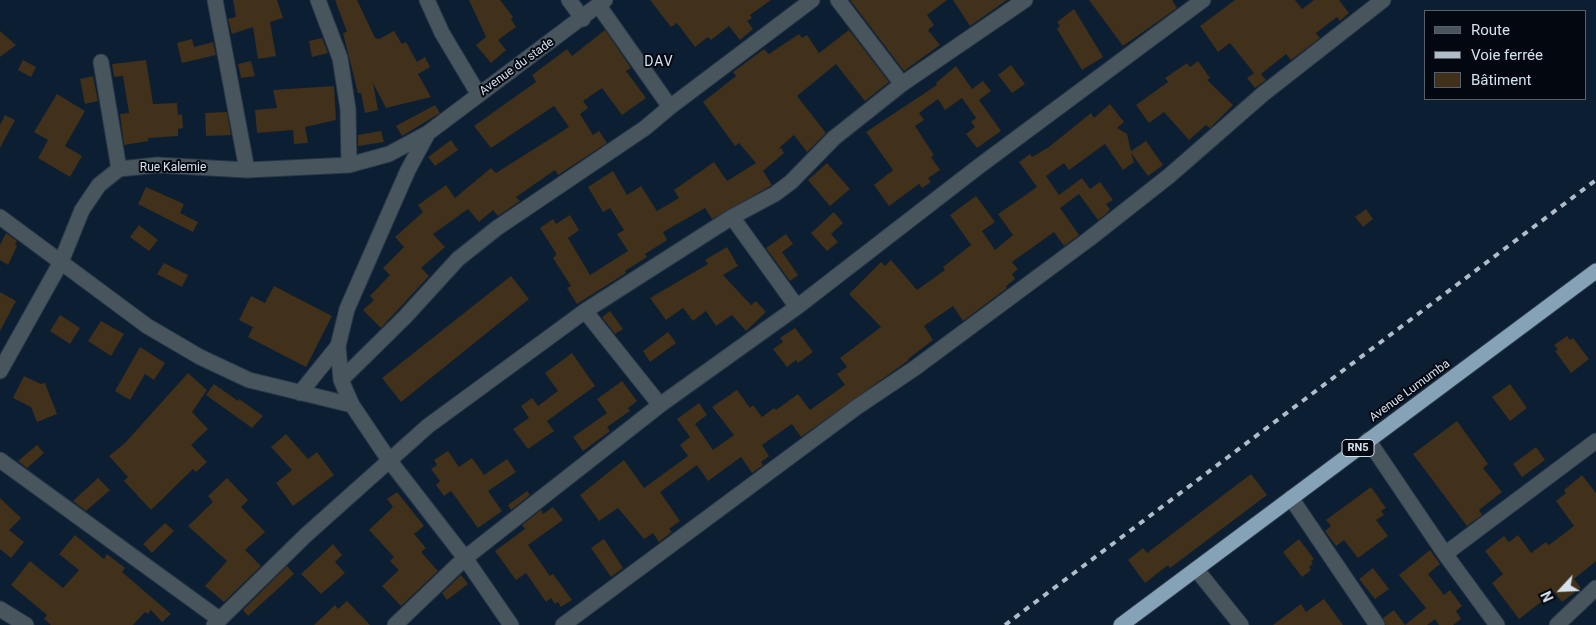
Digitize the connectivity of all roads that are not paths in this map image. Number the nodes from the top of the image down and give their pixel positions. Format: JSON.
{"nodes":[{"id":1,"x":215,"y":0,"type":"edge"},
{"id":2,"x":318,"y":0,"type":"edge"},
{"id":3,"x":427,"y":0,"type":"edge"},
{"id":4,"x":569,"y":0,"type":"edge"},
{"id":5,"x":812,"y":0,"type":"edge"},
{"id":6,"x":838,"y":0,"type":"edge"},
{"id":7,"x":1025,"y":0,"type":"edge"},
{"id":8,"x":1203,"y":0,"type":"edge"},
{"id":9,"x":1383,"y":0,"type":"edge"},
{"id":10,"x":602,"y":3,"type":"edge"},
{"id":11,"x":583,"y":19,"type":"junction"},
{"id":12,"x":101,"y":62,"type":"dead end"},
{"id":13,"x":902,"y":84,"type":"junction"},
{"id":14,"x":479,"y":95,"type":"junction"},
{"id":15,"x":670,"y":107,"type":"junction"},
{"id":16,"x":428,"y":133,"type":"junction"},
{"id":17,"x":349,"y":165,"type":"junction"},
{"id":18,"x":120,"y":169,"type":"junction"},
{"id":19,"x":247,"y":170,"type":"junction"},
{"id":20,"x":0,"y":217,"type":"edge"},
{"id":21,"x":732,"y":218,"type":"junction"},
{"id":22,"x":61,"y":262,"type":"junction"},
{"id":23,"x":1596,"y":271,"type":"edge"},
{"id":24,"x":797,"y":307,"type":"junction"},
{"id":25,"x":585,"y":311,"type":"junction"},
{"id":26,"x":338,"y":346,"type":"junction"},
{"id":27,"x":0,"y":371,"type":"edge"},
{"id":28,"x":341,"y":380,"type":"junction"},
{"id":29,"x":300,"y":393,"type":"junction"},
{"id":30,"x":352,"y":405,"type":"junction"},
{"id":31,"x":660,"y":405,"type":"junction"},
{"id":32,"x":1368,"y":440,"type":"junction"},
{"id":33,"x":1596,"y":441,"type":"edge"},
{"id":34,"x":0,"y":460,"type":"edge"},
{"id":35,"x":389,"y":460,"type":"junction"},
{"id":36,"x":1291,"y":498,"type":"junction"},
{"id":37,"x":1445,"y":554,"type":"junction"},
{"id":38,"x":465,"y":558,"type":"junction"},
{"id":39,"x":1196,"y":569,"type":"junction"},
{"id":40,"x":1596,"y":588,"type":"edge"},
{"id":41,"x":0,"y":609,"type":"edge"},
{"id":42,"x":216,"y":622,"type":"edge"},
{"id":43,"x":26,"y":625,"type":"edge"},
{"id":44,"x":394,"y":625,"type":"edge"},
{"id":45,"x":510,"y":625,"type":"edge"},
{"id":46,"x":563,"y":625,"type":"edge"},
{"id":47,"x":1121,"y":625,"type":"edge"},
{"id":48,"x":1242,"y":625,"type":"edge"},
{"id":49,"x":1377,"y":625,"type":"edge"},
{"id":50,"x":1497,"y":625,"type":"edge"},
{"id":51,"x":1557,"y":625,"type":"edge"}],
"edges":[{"from":1,"to":19,"type":"street"},
{"from":2,"to":17,"type":"street"},
{"from":3,"to":14,"type":"street"},
{"from":4,"to":11,"type":"street"},
{"from":5,"to":15,"type":"street"},
{"from":6,"to":13,"type":"street"},
{"from":7,"to":13,"type":"street"},
{"from":8,"to":24,"type":"street"},
{"from":9,"to":46,"type":"street"},
{"from":10,"to":11,"type":"street","name":"Avenue du stade"},
{"from":10,"to":15,"type":"street"},
{"from":11,"to":14,"type":"street","name":"Avenue du stade"},
{"from":12,"to":18,"type":"street"},
{"from":13,"to":21,"type":"street"},
{"from":14,"to":16,"type":"street","name":"Avenue du stade"},
{"from":15,"to":28,"type":"street"},
{"from":16,"to":17,"type":"street","name":"Rue Kalemie"},
{"from":16,"to":26,"type":"street"},
{"from":17,"to":19,"type":"street","name":"Rue Kalemie"},
{"from":18,"to":19,"type":"street","name":"Rue Kalemie"},
{"from":18,"to":22,"type":"street"},
{"from":20,"to":22,"type":"street"},
{"from":21,"to":24,"type":"street"},
{"from":21,"to":25,"type":"street"},
{"from":22,"to":27,"type":"street"},
{"from":22,"to":29,"type":"street"},
{"from":23,"to":32,"type":"highway","name":"Avenue Lumumba","number":"RN5"},
{"from":24,"to":31,"type":"street"},
{"from":25,"to":31,"type":"street"},
{"from":25,"to":35,"type":"street"},
{"from":26,"to":28,"type":"street"},
{"from":26,"to":29,"type":"street"},
{"from":28,"to":30,"type":"street"},
{"from":29,"to":30,"type":"street"},
{"from":30,"to":35,"type":"street"},
{"from":31,"to":38,"type":"street"},
{"from":32,"to":36,"type":"highway","name":"Avenue Lumumba","number":"RN5"},
{"from":32,"to":37,"type":"street"},
{"from":33,"to":37,"type":"street"},
{"from":34,"to":42,"type":"street"},
{"from":35,"to":38,"type":"street"},
{"from":35,"to":42,"type":"street"},
{"from":36,"to":39,"type":"highway","name":"Avenue Lumumba","number":"RN5"},
{"from":36,"to":49,"type":"street"},
{"from":37,"to":50,"type":"street"},
{"from":38,"to":44,"type":"street"},
{"from":38,"to":45,"type":"street"},
{"from":39,"to":47,"type":"highway","name":"Avenue Lumumba","number":"RN5"},
{"from":39,"to":48,"type":"street"},
{"from":40,"to":51,"type":"street"},
{"from":41,"to":43,"type":"street"}]}
